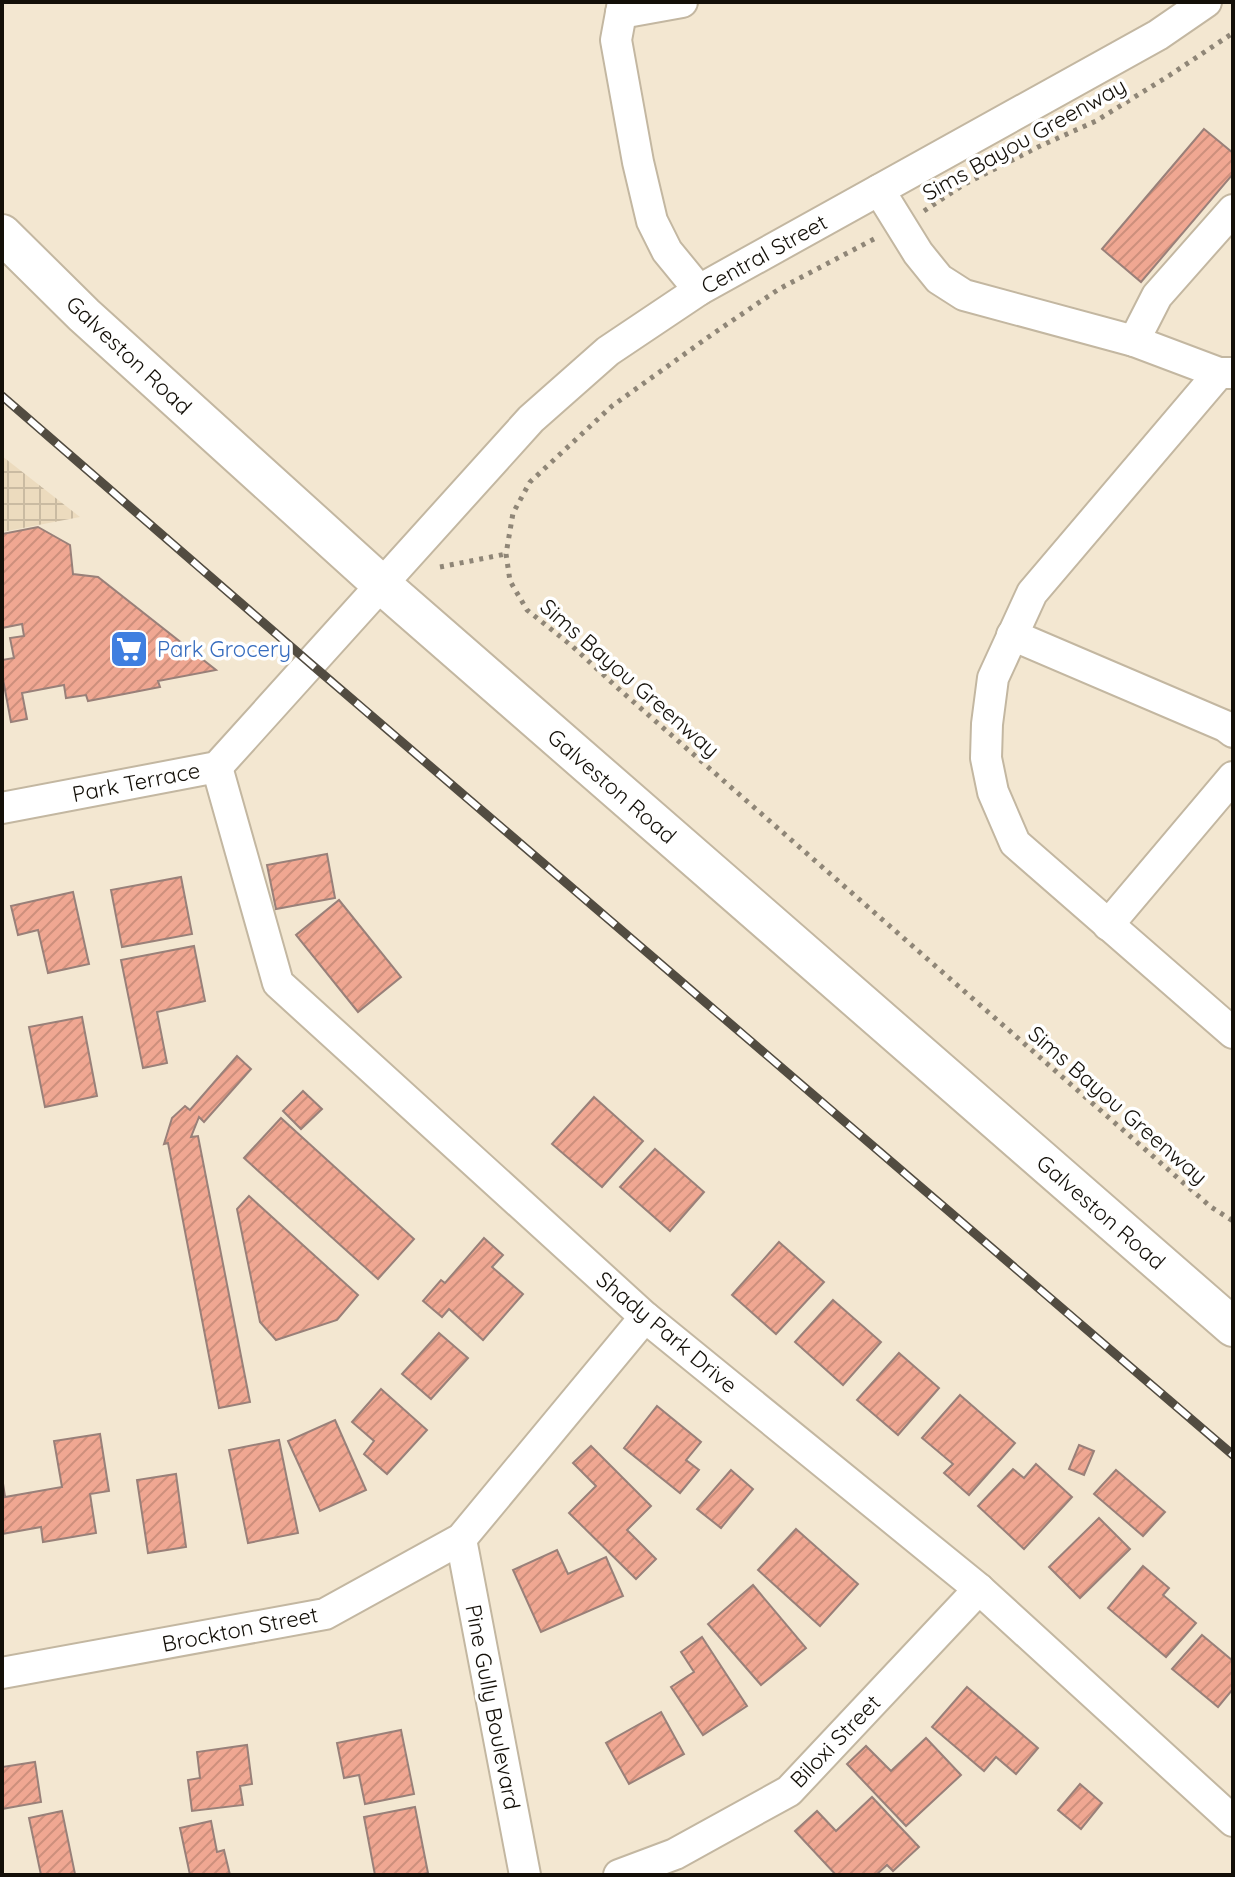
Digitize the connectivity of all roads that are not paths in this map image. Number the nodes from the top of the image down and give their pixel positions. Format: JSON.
{"nodes":[{"id":1,"x":682,"y":2,"type":"edge"},
{"id":2,"x":1206,"y":2,"type":"edge"},
{"id":3,"x":622,"y":8,"type":"edge"},
{"id":4,"x":879,"y":190,"type":"junction"},
{"id":5,"x":1233,"y":210,"type":"edge"},
{"id":6,"x":2,"y":234,"type":"edge"},
{"id":7,"x":699,"y":290,"type":"junction"},
{"id":8,"x":1134,"y":341,"type":"junction"},
{"id":9,"x":1226,"y":373,"type":"edge"},
{"id":10,"x":382,"y":585,"type":"junction"},
{"id":11,"x":1012,"y":635,"type":"junction"},
{"id":12,"x":1233,"y":732,"type":"edge"},
{"id":13,"x":217,"y":767,"type":"junction"},
{"id":14,"x":1233,"y":777,"type":"edge"},
{"id":15,"x":2,"y":808,"type":"edge"},
{"id":16,"x":1108,"y":925,"type":"junction"},
{"id":17,"x":1233,"y":1033,"type":"edge"},
{"id":18,"x":645,"y":1317,"type":"junction"},
{"id":19,"x":1233,"y":1327,"type":"edge"},
{"id":20,"x":461,"y":1539,"type":"junction"},
{"id":21,"x":979,"y":1589,"type":"junction"},
{"id":22,"x":2,"y":1673,"type":"edge"},
{"id":23,"x":1233,"y":1821,"type":"edge"},
{"id":24,"x":525,"y":1875,"type":"edge"},
{"id":25,"x":619,"y":1875,"type":"edge"}],
"edges":[{"from":1,"to":3,"type":"street"},
{"from":2,"to":4,"type":"street","name":"Central Street"},
{"from":3,"to":7,"type":"street"},
{"from":4,"to":7,"type":"street","name":"Central Street"},
{"from":4,"to":8,"type":"street"},
{"from":5,"to":8,"type":"street"},
{"from":6,"to":10,"type":"main road","name":"Galveston Road"},
{"from":7,"to":10,"type":"street","name":"Central Street"},
{"from":8,"to":9,"type":"street"},
{"from":9,"to":11,"type":"street"},
{"from":10,"to":13,"type":"street","name":"Park Terrace"},
{"from":10,"to":19,"type":"main road","name":"Galveston Road"},
{"from":11,"to":12,"type":"street"},
{"from":11,"to":16,"type":"street"},
{"from":13,"to":15,"type":"street","name":"Park Terrace"},
{"from":13,"to":18,"type":"street","name":"Shady Park Drive"},
{"from":14,"to":16,"type":"street"},
{"from":16,"to":17,"type":"street"},
{"from":18,"to":20,"type":"street","name":"Brockton Street"},
{"from":18,"to":21,"type":"street","name":"Shady Park Drive"},
{"from":20,"to":22,"type":"street","name":"Brockton Street"},
{"from":20,"to":24,"type":"street","name":"Pine Gully Boulevard"},
{"from":21,"to":23,"type":"street","name":"Shady Park Drive"},
{"from":21,"to":25,"type":"street","name":"Biloxi Street"}]}
